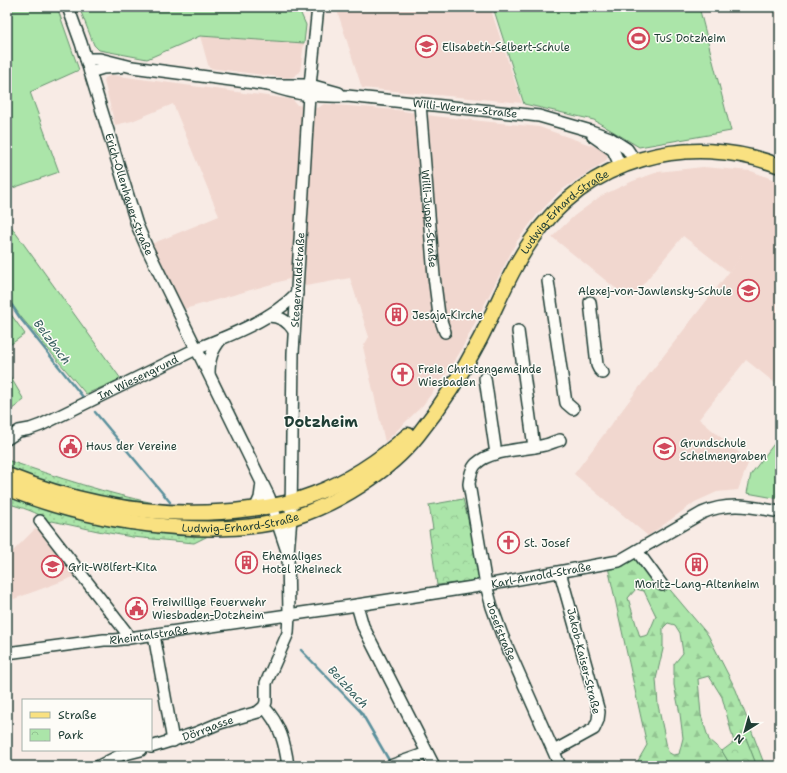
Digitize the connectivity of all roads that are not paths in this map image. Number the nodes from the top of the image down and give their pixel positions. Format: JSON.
{"nodes":[{"id":1,"x":68,"y":7,"type":"edge"},
{"id":2,"x":318,"y":7,"type":"edge"},
{"id":3,"x":86,"y":59,"type":"junction"},
{"id":4,"x":132,"y":67,"type":"junction"},
{"id":5,"x":90,"y":72,"type":"junction"},
{"id":6,"x":310,"y":90,"type":"junction"},
{"id":7,"x":420,"y":104,"type":"junction"},
{"id":8,"x":580,"y":129,"type":"junction"},
{"id":9,"x":635,"y":161,"type":"junction"},
{"id":10,"x":780,"y":166,"type":"edge"},
{"id":11,"x":621,"y":167,"type":"junction"},
{"id":12,"x":548,"y":281,"type":"dead end"},
{"id":13,"x":297,"y":293,"type":"junction"},
{"id":14,"x":590,"y":302,"type":"dead end"},
{"id":15,"x":268,"y":316,"type":"junction"},
{"id":16,"x":518,"y":331,"type":"dead end"},
{"id":17,"x":294,"y":332,"type":"junction"},
{"id":18,"x":445,"y":332,"type":"dead end"},
{"id":19,"x":221,"y":339,"type":"junction"},
{"id":20,"x":196,"y":349,"type":"junction"},
{"id":21,"x":603,"y":373,"type":"dead end"},
{"id":22,"x":209,"y":374,"type":"junction"},
{"id":23,"x":485,"y":378,"type":"dead end"},
{"id":24,"x":438,"y":408,"type":"junction"},
{"id":25,"x":573,"y":410,"type":"dead end"},
{"id":26,"x":7,"y":439,"type":"edge"},
{"id":27,"x":560,"y":440,"type":"dead end"},
{"id":28,"x":534,"y":447,"type":"junction"},
{"id":29,"x":496,"y":454,"type":"junction"},
{"id":30,"x":7,"y":475,"type":"edge"},
{"id":31,"x":262,"y":483,"type":"junction"},
{"id":32,"x":7,"y":488,"type":"edge"},
{"id":33,"x":292,"y":501,"type":"junction"},
{"id":34,"x":273,"y":506,"type":"junction"},
{"id":35,"x":255,"y":509,"type":"junction"},
{"id":36,"x":780,"y":512,"type":"edge"},
{"id":37,"x":291,"y":518,"type":"junction"},
{"id":38,"x":40,"y":521,"type":"dead end"},
{"id":39,"x":277,"y":521,"type":"junction"},
{"id":40,"x":637,"y":551,"type":"junction"},
{"id":41,"x":288,"y":553,"type":"junction"},
{"id":42,"x":560,"y":572,"type":"junction"},
{"id":43,"x":486,"y":585,"type":"junction"},
{"id":44,"x":662,"y":585,"type":"dead end"},
{"id":45,"x":357,"y":605,"type":"junction"},
{"id":46,"x":289,"y":615,"type":"junction"},
{"id":47,"x":154,"y":635,"type":"junction"},
{"id":48,"x":126,"y":639,"type":"junction"},
{"id":49,"x":7,"y":653,"type":"edge"},
{"id":50,"x":264,"y":707,"type":"junction"},
{"id":51,"x":172,"y":741,"type":"junction"},
{"id":52,"x":152,"y":747,"type":"edge"},
{"id":53,"x":137,"y":751,"type":"edge"},
{"id":54,"x":554,"y":751,"type":"junction"},
{"id":55,"x":427,"y":753,"type":"junction"},
{"id":56,"x":99,"y":766,"type":"edge"},
{"id":57,"x":288,"y":766,"type":"edge"},
{"id":58,"x":390,"y":766,"type":"edge"},
{"id":59,"x":434,"y":766,"type":"edge"},
{"id":60,"x":560,"y":766,"type":"edge"}],
"edges":[{"from":1,"to":3,"type":"street","name":"Erich-Ollenhauer-Straße"},
{"from":2,"to":6,"type":"street","name":"Stegerwaldstraße"},
{"from":3,"to":4,"type":"street","name":"Willi-Werner-Straße"},
{"from":3,"to":5,"type":"street","name":"Erich-Ollenhauer-Straße"},
{"from":4,"to":5,"type":"street","name":"Willi-Werner-Straße"},
{"from":4,"to":6,"type":"street","name":"Willi-Werner-Straße"},
{"from":5,"to":20,"type":"street","name":"Erich-Ollenhauer-Straße"},
{"from":6,"to":7,"type":"street","name":"Willi-Werner-Straße"},
{"from":6,"to":13,"type":"street","name":"Stegerwaldstraße"},
{"from":7,"to":8,"type":"street","name":"Willi-Werner-Straße"},
{"from":7,"to":18,"type":"street","name":"Willi-Juppe-Straße"},
{"from":8,"to":9,"type":"street","name":"Willi-Werner-Straße"},
{"from":8,"to":11,"type":"street","name":"Willi-Werner-Straße"},
{"from":9,"to":10,"type":"main road","name":"Ludwig-Erhard-Straße"},
{"from":9,"to":11,"type":"main road","name":"Ludwig-Erhard-Straße"},
{"from":11,"to":24,"type":"main road","name":"Ludwig-Erhard-Straße"},
{"from":12,"to":25,"type":"street"},
{"from":13,"to":15,"type":"street","name":"Im Wiesengrund"},
{"from":13,"to":17,"type":"street","name":"Stegerwaldstraße"},
{"from":14,"to":21,"type":"street"},
{"from":15,"to":17,"type":"street"},
{"from":15,"to":19,"type":"street","name":"Im Wiesengrund"},
{"from":16,"to":28,"type":"street"},
{"from":17,"to":33,"type":"street","name":"Stegerwaldstraße"},
{"from":19,"to":20,"type":"street","name":"Im Wiesengrund"},
{"from":19,"to":22,"type":"street"},
{"from":20,"to":22,"type":"street","name":"Erich-Ollenhauer-Straße"},
{"from":20,"to":26,"type":"street","name":"Im Wiesengrund"},
{"from":22,"to":31,"type":"street","name":"Erich-Ollenhauer-Straße"},
{"from":23,"to":29,"type":"street"},
{"from":24,"to":33,"type":"main road","name":"Ludwig-Erhard-Straße"},
{"from":24,"to":37,"type":"main road","name":"Ludwig-Erhard-Straße"},
{"from":27,"to":28,"type":"street","name":"Josefstraße"},
{"from":28,"to":29,"type":"street","name":"Josefstraße"},
{"from":29,"to":43,"type":"street","name":"Josefstraße"},
{"from":30,"to":35,"type":"main road","name":"Ludwig-Erhard-Straße"},
{"from":31,"to":34,"type":"street","name":"Erich-Ollenhauer-Straße"},
{"from":31,"to":35,"type":"street"},
{"from":32,"to":39,"type":"main road","name":"Ludwig-Erhard-Straße"},
{"from":33,"to":34,"type":"main road","name":"Ludwig-Erhard-Straße"},
{"from":33,"to":37,"type":"street","name":"Stegerwaldstraße"},
{"from":34,"to":35,"type":"main road","name":"Ludwig-Erhard-Straße"},
{"from":34,"to":39,"type":"street","name":"Erich-Ollenhauer-Straße"},
{"from":36,"to":40,"type":"street","name":"Karl-Arnold-Straße"},
{"from":37,"to":39,"type":"main road","name":"Ludwig-Erhard-Straße"},
{"from":37,"to":41,"type":"street","name":"Stegerwaldstraße"},
{"from":38,"to":48,"type":"street"},
{"from":39,"to":41,"type":"street","name":"Stegerwaldstraße"},
{"from":40,"to":42,"type":"street","name":"Karl-Arnold-Straße"},
{"from":40,"to":44,"type":"street"},
{"from":41,"to":46,"type":"street","name":"Stegerwaldstraße"},
{"from":42,"to":43,"type":"street","name":"Karl-Arnold-Straße"},
{"from":42,"to":54,"type":"street","name":"Jakob-Kaiser-Straße"},
{"from":43,"to":45,"type":"street","name":"Karl-Arnold-Straße"},
{"from":43,"to":54,"type":"street","name":"Josefstraße"},
{"from":45,"to":46,"type":"street","name":"Karl-Arnold-Straße"},
{"from":45,"to":55,"type":"street"},
{"from":46,"to":47,"type":"street","name":"Rheintalstraße"},
{"from":46,"to":50,"type":"street","name":"Stegerwaldstraße"},
{"from":47,"to":48,"type":"street","name":"Rheintalstraße"},
{"from":47,"to":51,"type":"street"},
{"from":48,"to":49,"type":"street","name":"Rheintalstraße"},
{"from":50,"to":51,"type":"street","name":"Dörrgasse"},
{"from":50,"to":57,"type":"street"},
{"from":51,"to":52,"type":"street","name":"Dörrgasse"},
{"from":53,"to":56,"type":"street"},
{"from":54,"to":60,"type":"street","name":"Josefstraße"},
{"from":55,"to":58,"type":"street"},
{"from":55,"to":59,"type":"street"}]}
